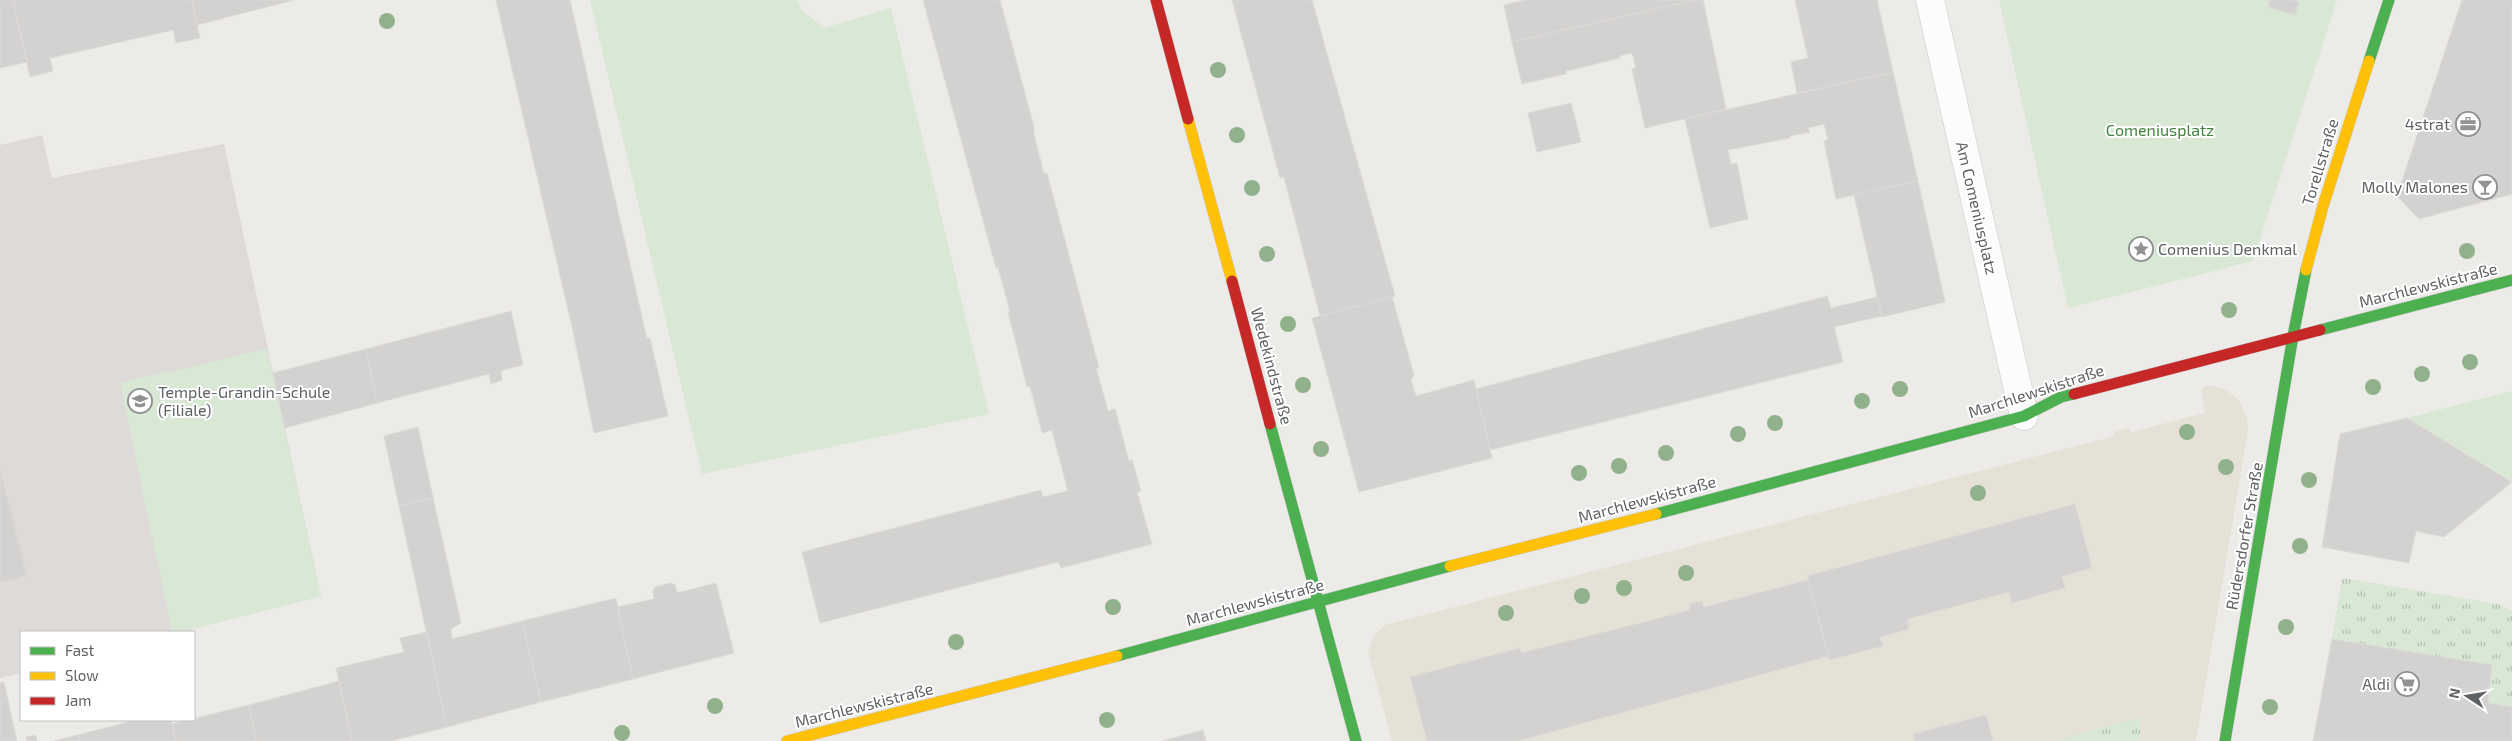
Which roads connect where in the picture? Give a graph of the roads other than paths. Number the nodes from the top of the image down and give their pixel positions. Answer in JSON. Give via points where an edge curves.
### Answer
{"nodes":[{"id":1,"x":1156,"y":0,"type":"edge"},
{"id":2,"x":1930,"y":0,"type":"edge"},
{"id":3,"x":2390,"y":0,"type":"edge"},
{"id":4,"x":2512,"y":280,"type":"edge"},
{"id":5,"x":2293,"y":336,"type":"junction"},
{"id":6,"x":2024,"y":416,"type":"junction"},
{"id":7,"x":1318,"y":602,"type":"junction"},
{"id":8,"x":788,"y":741,"type":"edge"},
{"id":9,"x":1356,"y":741,"type":"edge"},
{"id":10,"x":2225,"y":741,"type":"edge"}],
"edges":[{"from":1,"to":7,"type":"street","name":"Wedekindstraße"},
{"from":2,"to":6,"type":"street","name":"Am Comeniusplatz"},
{"from":3,"to":5,"type":"street","name":"Torellstraße","via":[[2323,206]]},
{"from":4,"to":5,"type":"street","name":"Marchlewskistraße"},
{"from":5,"to":6,"type":"street","name":"Marchlewskistraße","via":[[2061,397]]},
{"from":5,"to":10,"type":"street","name":"Rüdersdorfer Straße"},
{"from":6,"to":7,"type":"street","name":"Marchlewskistraße"},
{"from":7,"to":8,"type":"street","name":"Marchlewskistraße"},
{"from":7,"to":9,"type":"street","name":"Wedekindstraße"}]}
